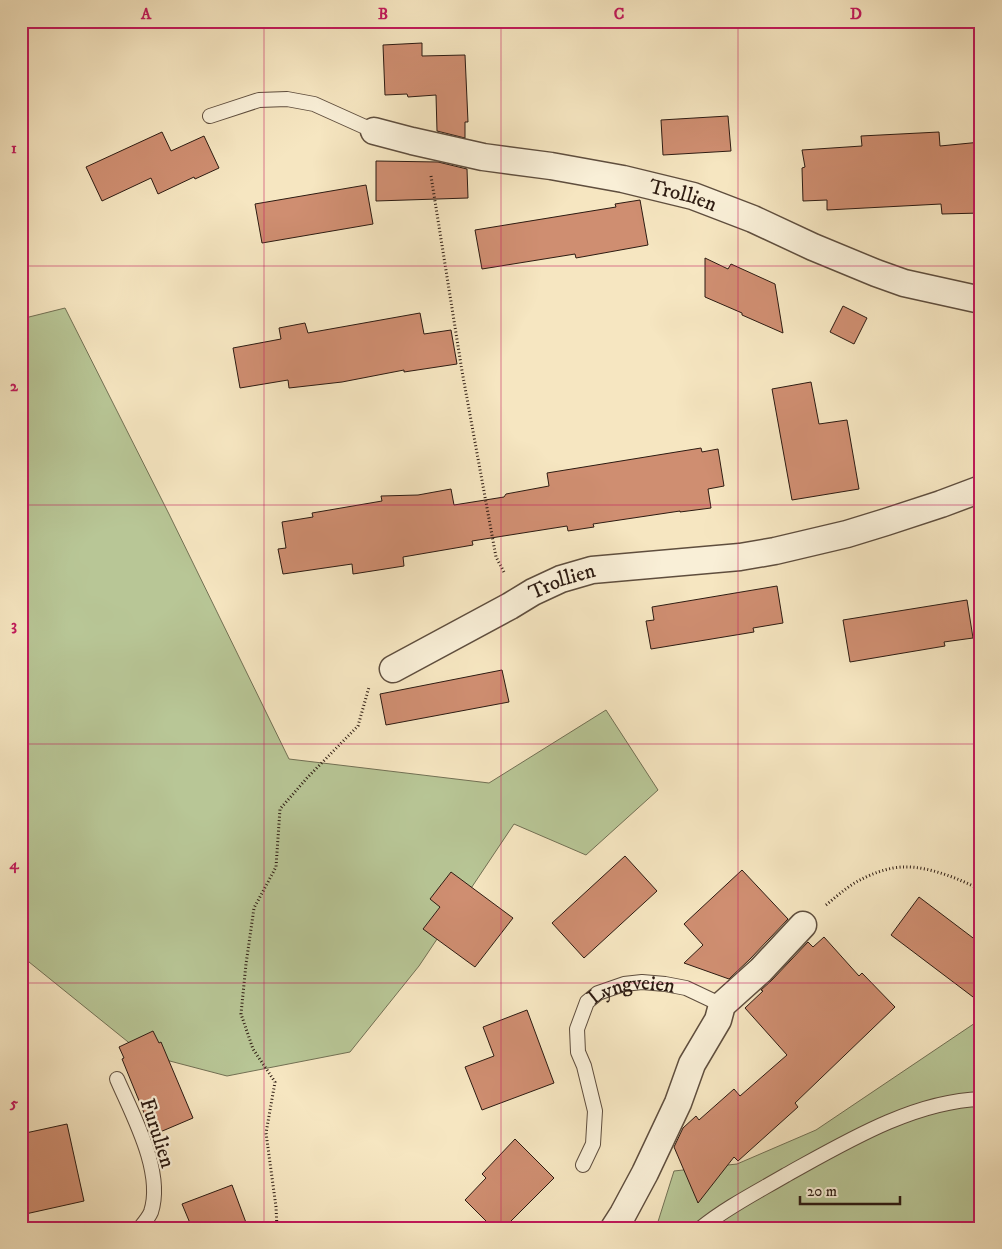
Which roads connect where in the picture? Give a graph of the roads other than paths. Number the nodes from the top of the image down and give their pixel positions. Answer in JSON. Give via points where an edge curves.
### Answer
{"nodes":[{"id":1,"x":210,"y":116,"type":"dead end"},
{"id":2,"x":374,"y":130,"type":"joint"},
{"id":3,"x":981,"y":300,"type":"edge"},
{"id":4,"x":981,"y":489,"type":"edge"},
{"id":5,"x":393,"y":669,"type":"road end"},
{"id":6,"x":803,"y":925,"type":"road end"},
{"id":7,"x":722,"y":1005,"type":"junction"},
{"id":8,"x":117,"y":1079,"type":"dead end"},
{"id":9,"x":981,"y":1099,"type":"edge"},
{"id":10,"x":583,"y":1165,"type":"dead end"},
{"id":11,"x":140,"y":1228,"type":"edge"},
{"id":12,"x":614,"y":1228,"type":"edge"},
{"id":13,"x":701,"y":1228,"type":"edge"}],
"edges":[{"from":1,"to":2,"type":"lane","via":[[258,100],[287,99],[314,104]]},
{"from":2,"to":3,"type":"street","name":"Trollien","via":[[482,157],[623,179],[693,196],[876,273],[904,283]]},
{"from":4,"to":5,"type":"street","name":"Trollien","via":[[847,534],[775,551],[592,570],[561,579]]},
{"from":6,"to":7,"type":"street","via":[[761,970]]},
{"from":7,"to":10,"type":"lane","name":"Lyngveien","via":[[686,988],[642,982],[598,993],[588,1002],[577,1029],[578,1052],[595,1111],[593,1144]]},
{"from":7,"to":12,"type":"street","via":[[718,1020],[692,1064],[678,1103],[645,1173]]},
{"from":8,"to":11,"type":"lane","name":"Furulien","via":[[139,1128],[152,1168],[154,1201]]},
{"from":9,"to":13,"type":"lane","via":[[964,1099],[923,1108],[874,1129],[744,1199]]}]}
